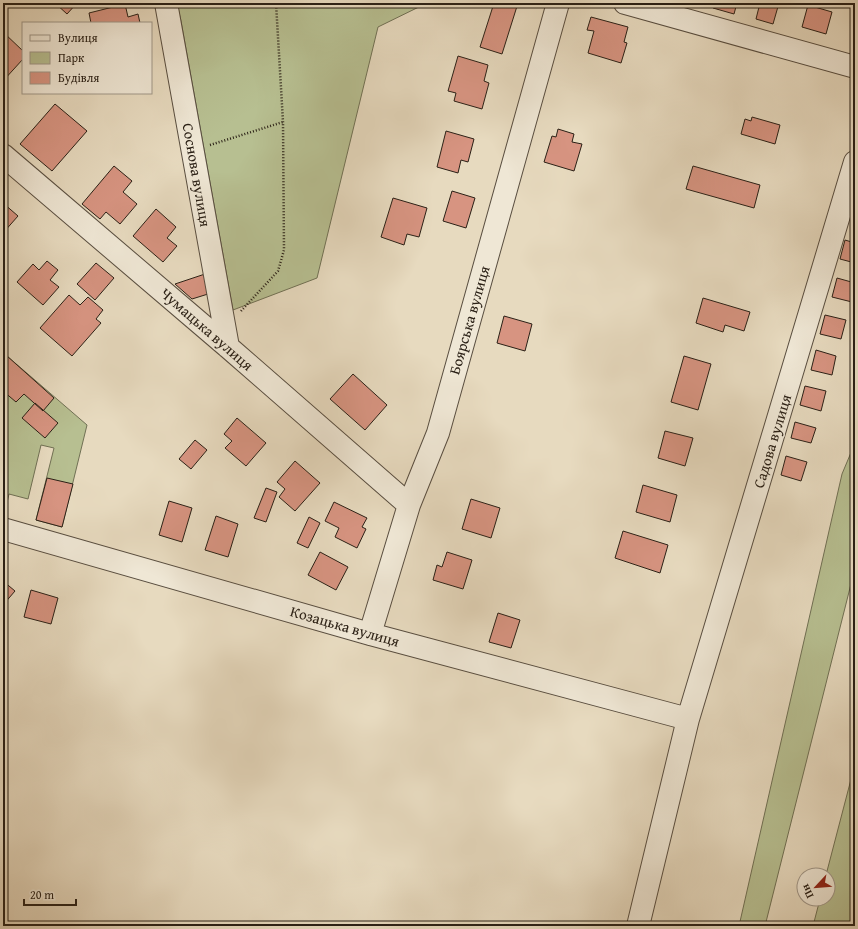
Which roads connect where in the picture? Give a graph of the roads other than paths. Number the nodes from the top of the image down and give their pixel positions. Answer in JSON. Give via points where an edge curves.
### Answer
{"nodes":[{"id":1,"x":166,"y":3,"type":"edge"},
{"id":2,"x":558,"y":3,"type":"edge"},
{"id":3,"x":625,"y":3,"type":"edge"},
{"id":4,"x":855,"y":67,"type":"edge"},
{"id":5,"x":3,"y":155,"type":"edge"},
{"id":6,"x":855,"y":162,"type":"edge"},
{"id":7,"x":226,"y":338,"type":"junction"},
{"id":8,"x":409,"y":505,"type":"junction"},
{"id":9,"x":3,"y":528,"type":"edge"},
{"id":10,"x":370,"y":634,"type":"junction"},
{"id":11,"x":688,"y":719,"type":"junction"},
{"id":12,"x":638,"y":926,"type":"edge"}],
"edges":[{"from":1,"to":7,"type":"street","name":"Соснова вулиця"},
{"from":2,"to":8,"type":"street","name":"Боярська вулиця","via":[[438,433]]},
{"from":3,"to":4,"type":"street"},
{"from":5,"to":7,"type":"street","name":"Чумацька вулиця"},
{"from":6,"to":11,"type":"street","name":"Садова вулиця"},
{"from":7,"to":8,"type":"street","name":"Чумацька вулиця"},
{"from":8,"to":10,"type":"street","name":"Боярська вулиця"},
{"from":9,"to":10,"type":"street","name":"Козацька вулиця"},
{"from":10,"to":11,"type":"street","name":"Козацька вулиця"},
{"from":11,"to":12,"type":"street","name":"Садова вулиця"}]}
